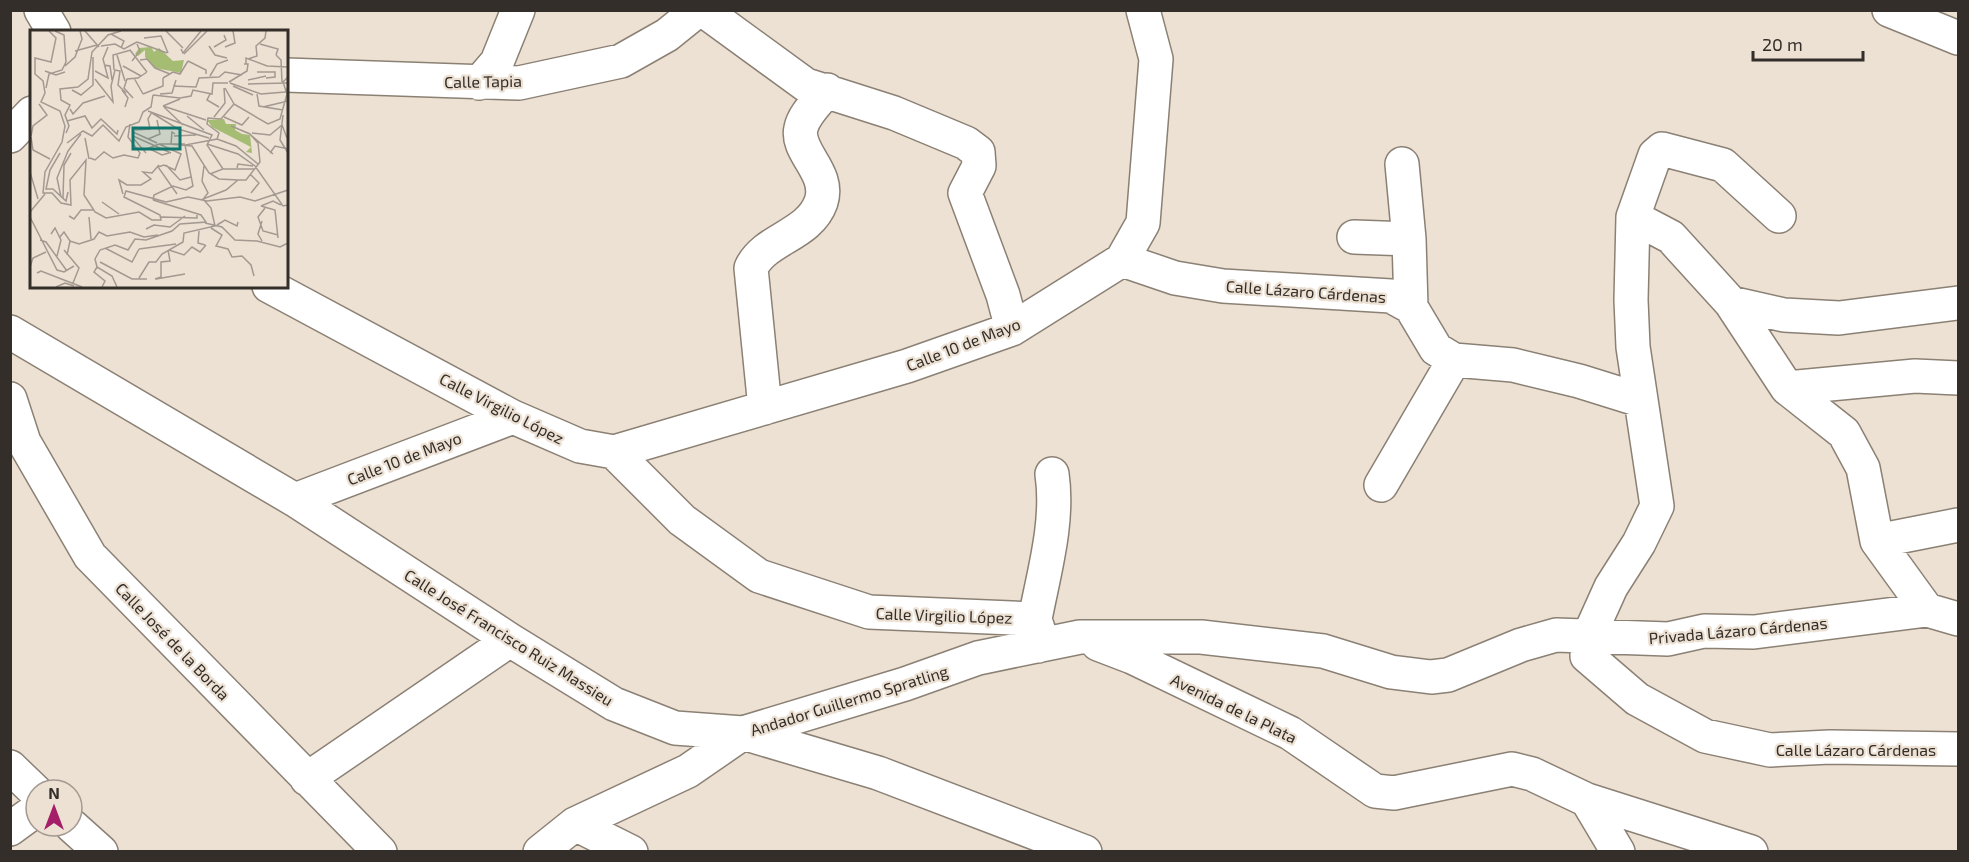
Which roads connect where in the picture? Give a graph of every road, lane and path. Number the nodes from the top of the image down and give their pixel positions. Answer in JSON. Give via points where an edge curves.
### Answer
{"nodes":[{"id":1,"x":41,"y":10,"type":"edge"},
{"id":2,"x":518,"y":10,"type":"edge"},
{"id":3,"x":698,"y":10,"type":"edge"},
{"id":4,"x":704,"y":10,"type":"edge"},
{"id":5,"x":1143,"y":10,"type":"edge"},
{"id":6,"x":1889,"y":10,"type":"edge"},
{"id":7,"x":53,"y":30,"type":"edge"},
{"id":8,"x":1959,"y":38,"type":"edge"},
{"id":9,"x":288,"y":75,"type":"edge"},
{"id":10,"x":479,"y":83,"type":"junction"},
{"id":11,"x":827,"y":90,"type":"junction"},
{"id":12,"x":30,"y":115,"type":"edge"},
{"id":13,"x":10,"y":136,"type":"edge"},
{"id":14,"x":10,"y":144,"type":"edge"},
{"id":15,"x":30,"y":150,"type":"edge"},
{"id":16,"x":1402,"y":164,"type":"dead end"},
{"id":17,"x":1779,"y":216,"type":"dead end"},
{"id":18,"x":1634,"y":218,"type":"junction"},
{"id":19,"x":1354,"y":237,"type":"dead end"},
{"id":20,"x":1409,"y":239,"type":"junction"},
{"id":21,"x":1122,"y":260,"type":"junction"},
{"id":22,"x":273,"y":288,"type":"edge"},
{"id":23,"x":1731,"y":303,"type":"junction"},
{"id":24,"x":1959,"y":303,"type":"edge"},
{"id":25,"x":1410,"y":307,"type":"junction"},
{"id":26,"x":1012,"y":329,"type":"junction"},
{"id":27,"x":10,"y":332,"type":"edge"},
{"id":28,"x":1454,"y":360,"type":"junction"},
{"id":29,"x":1959,"y":378,"type":"edge"},
{"id":30,"x":1787,"y":388,"type":"junction"},
{"id":31,"x":10,"y":399,"type":"edge"},
{"id":32,"x":1640,"y":400,"type":"junction"},
{"id":33,"x":765,"y":408,"type":"junction"},
{"id":34,"x":513,"y":417,"type":"junction"},
{"id":35,"x":614,"y":452,"type":"junction"},
{"id":36,"x":1052,"y":474,"type":"dead end"},
{"id":37,"x":1381,"y":485,"type":"dead end"},
{"id":38,"x":295,"y":500,"type":"junction"},
{"id":39,"x":1959,"y":525,"type":"edge"},
{"id":40,"x":1877,"y":541,"type":"junction"},
{"id":41,"x":1927,"y":610,"type":"junction"},
{"id":42,"x":1959,"y":619,"type":"edge"},
{"id":43,"x":1036,"y":633,"type":"junction"},
{"id":44,"x":1080,"y":637,"type":"junction"},
{"id":45,"x":1588,"y":638,"type":"junction"},
{"id":46,"x":510,"y":640,"type":"junction"},
{"id":47,"x":743,"y":733,"type":"junction"},
{"id":48,"x":1959,"y":749,"type":"edge"},
{"id":49,"x":10,"y":767,"type":"edge"},
{"id":50,"x":307,"y":779,"type":"junction"},
{"id":51,"x":24,"y":780,"type":"edge"},
{"id":52,"x":1587,"y":800,"type":"junction"},
{"id":53,"x":24,"y":819,"type":"edge"},
{"id":54,"x":575,"y":825,"type":"junction"},
{"id":55,"x":10,"y":829,"type":"edge"},
{"id":56,"x":84,"y":837,"type":"edge"},
{"id":57,"x":101,"y":852,"type":"edge"},
{"id":58,"x":380,"y":852,"type":"edge"},
{"id":59,"x":540,"y":852,"type":"edge"},
{"id":60,"x":631,"y":852,"type":"edge"},
{"id":61,"x":1085,"y":852,"type":"edge"},
{"id":62,"x":1618,"y":852,"type":"edge"},
{"id":63,"x":1751,"y":852,"type":"edge"}],
"edges":[{"from":1,"to":7,"type":"street"},
{"from":2,"to":10,"type":"street","via":[[497,62]]},
{"from":3,"to":10,"type":"street","name":"Calle Tapia","via":[[667,35],[621,61],[519,83]]},
{"from":4,"to":11,"type":"street","via":[[806,85]]},
{"from":5,"to":21,"type":"street","name":"Calle 10 de Mayo","via":[[1156,59],[1143,223]]},
{"from":6,"to":8,"type":"street"},
{"from":9,"to":10,"type":"street","name":"Calle Tapia"},
{"from":11,"to":26,"type":"street","via":[[936,130],[978,152],[979,166],[965,193]]},
{"from":11,"to":33,"type":"street","via":[[805,117],[800,130],[800,140],[821,175],[822,199],[815,215],[757,257],[752,268]]},
{"from":12,"to":13,"type":"street"},
{"from":14,"to":15,"type":"street"},
{"from":16,"to":20,"type":"street"},
{"from":17,"to":18,"type":"street","via":[[1723,165],[1662,149],[1655,155]]},
{"from":18,"to":23,"type":"street","via":[[1671,237]]},
{"from":18,"to":32,"type":"street","via":[[1630,300]]},
{"from":19,"to":20,"type":"street"},
{"from":20,"to":25,"type":"street"},
{"from":21,"to":25,"type":"street","name":"Calle Lázaro Cárdenas","via":[[1175,279],[1223,286],[1391,296]]},
{"from":21,"to":26,"type":"street","name":"Calle 10 de Mayo"},
{"from":22,"to":34,"type":"street","name":"Calle Virgilio López"},
{"from":23,"to":24,"type":"street","via":[[1784,315],[1839,318]]},
{"from":23,"to":30,"type":"street"},
{"from":25,"to":28,"type":"street","via":[[1436,349]]},
{"from":26,"to":33,"type":"street","name":"Calle 10 de Mayo","via":[[907,366]]},
{"from":27,"to":38,"type":"street","name":"Calle José Francisco Ruiz Massieu"},
{"from":28,"to":32,"type":"street","via":[[1513,365]]},
{"from":28,"to":37,"type":"street"},
{"from":29,"to":30,"type":"street","via":[[1915,376]]},
{"from":30,"to":40,"type":"street","via":[[1844,432],[1863,468]]},
{"from":31,"to":50,"type":"street","name":"Calle José de la Borda","via":[[24,442],[90,556]]},
{"from":32,"to":45,"type":"street","via":[[1657,506],[1611,587]]},
{"from":33,"to":35,"type":"street","name":"Calle 10 de Mayo"},
{"from":34,"to":35,"type":"street","name":"Calle Virgilio López","via":[[580,446]]},
{"from":34,"to":38,"type":"street","name":"Calle 10 de Mayo"},
{"from":35,"to":43,"type":"street","name":"Calle Virgilio López","via":[[682,520],[759,576],[869,612]]},
{"from":36,"to":43,"type":"street","via":[[1052,520]]},
{"from":38,"to":46,"type":"street","name":"Calle José Francisco Ruiz Massieu"},
{"from":39,"to":40,"type":"street"},
{"from":40,"to":41,"type":"street"},
{"from":41,"to":42,"type":"street","name":"Privada Lázaro Cárdenas"},
{"from":41,"to":45,"type":"street","name":"Privada Lázaro Cárdenas","via":[[1754,632],[1704,631],[1668,639]]},
{"from":43,"to":44,"type":"street","name":"Andador Guillermo Spratling"},
{"from":43,"to":47,"type":"street","name":"Andador Guillermo Spratling","via":[[905,684]]},
{"from":44,"to":45,"type":"street","via":[[1201,637],[1323,651],[1392,672],[1431,677],[1448,675],[1556,635]]},
{"from":44,"to":52,"type":"street","name":"Avenida de la Plata","via":[[1132,657],[1290,733],[1375,791],[1394,793],[1512,769],[1532,774]]},
{"from":45,"to":48,"type":"street","name":"Calle Lázaro Cárdenas","via":[[1587,656],[1637,699],[1706,736],[1770,750]]},
{"from":46,"to":47,"type":"street","name":"Calle José Francisco Ruiz Massieu","via":[[614,704],[675,728]]},
{"from":46,"to":50,"type":"street"},
{"from":47,"to":54,"type":"street","name":"Andador Guillermo Spratling","via":[[688,771]]},
{"from":47,"to":61,"type":"street","name":"Calle José Francisco Ruiz Massieu","via":[[878,772]]},
{"from":49,"to":51,"type":"street"},
{"from":50,"to":58,"type":"street","name":"Calle José de la Borda"},
{"from":52,"to":62,"type":"street"},
{"from":52,"to":63,"type":"street","name":"Avenida de la Plata"},
{"from":53,"to":55,"type":"street"},
{"from":54,"to":59,"type":"street","name":"Andador Guillermo Spratling"},
{"from":54,"to":60,"type":"street"},
{"from":56,"to":57,"type":"street"}]}
